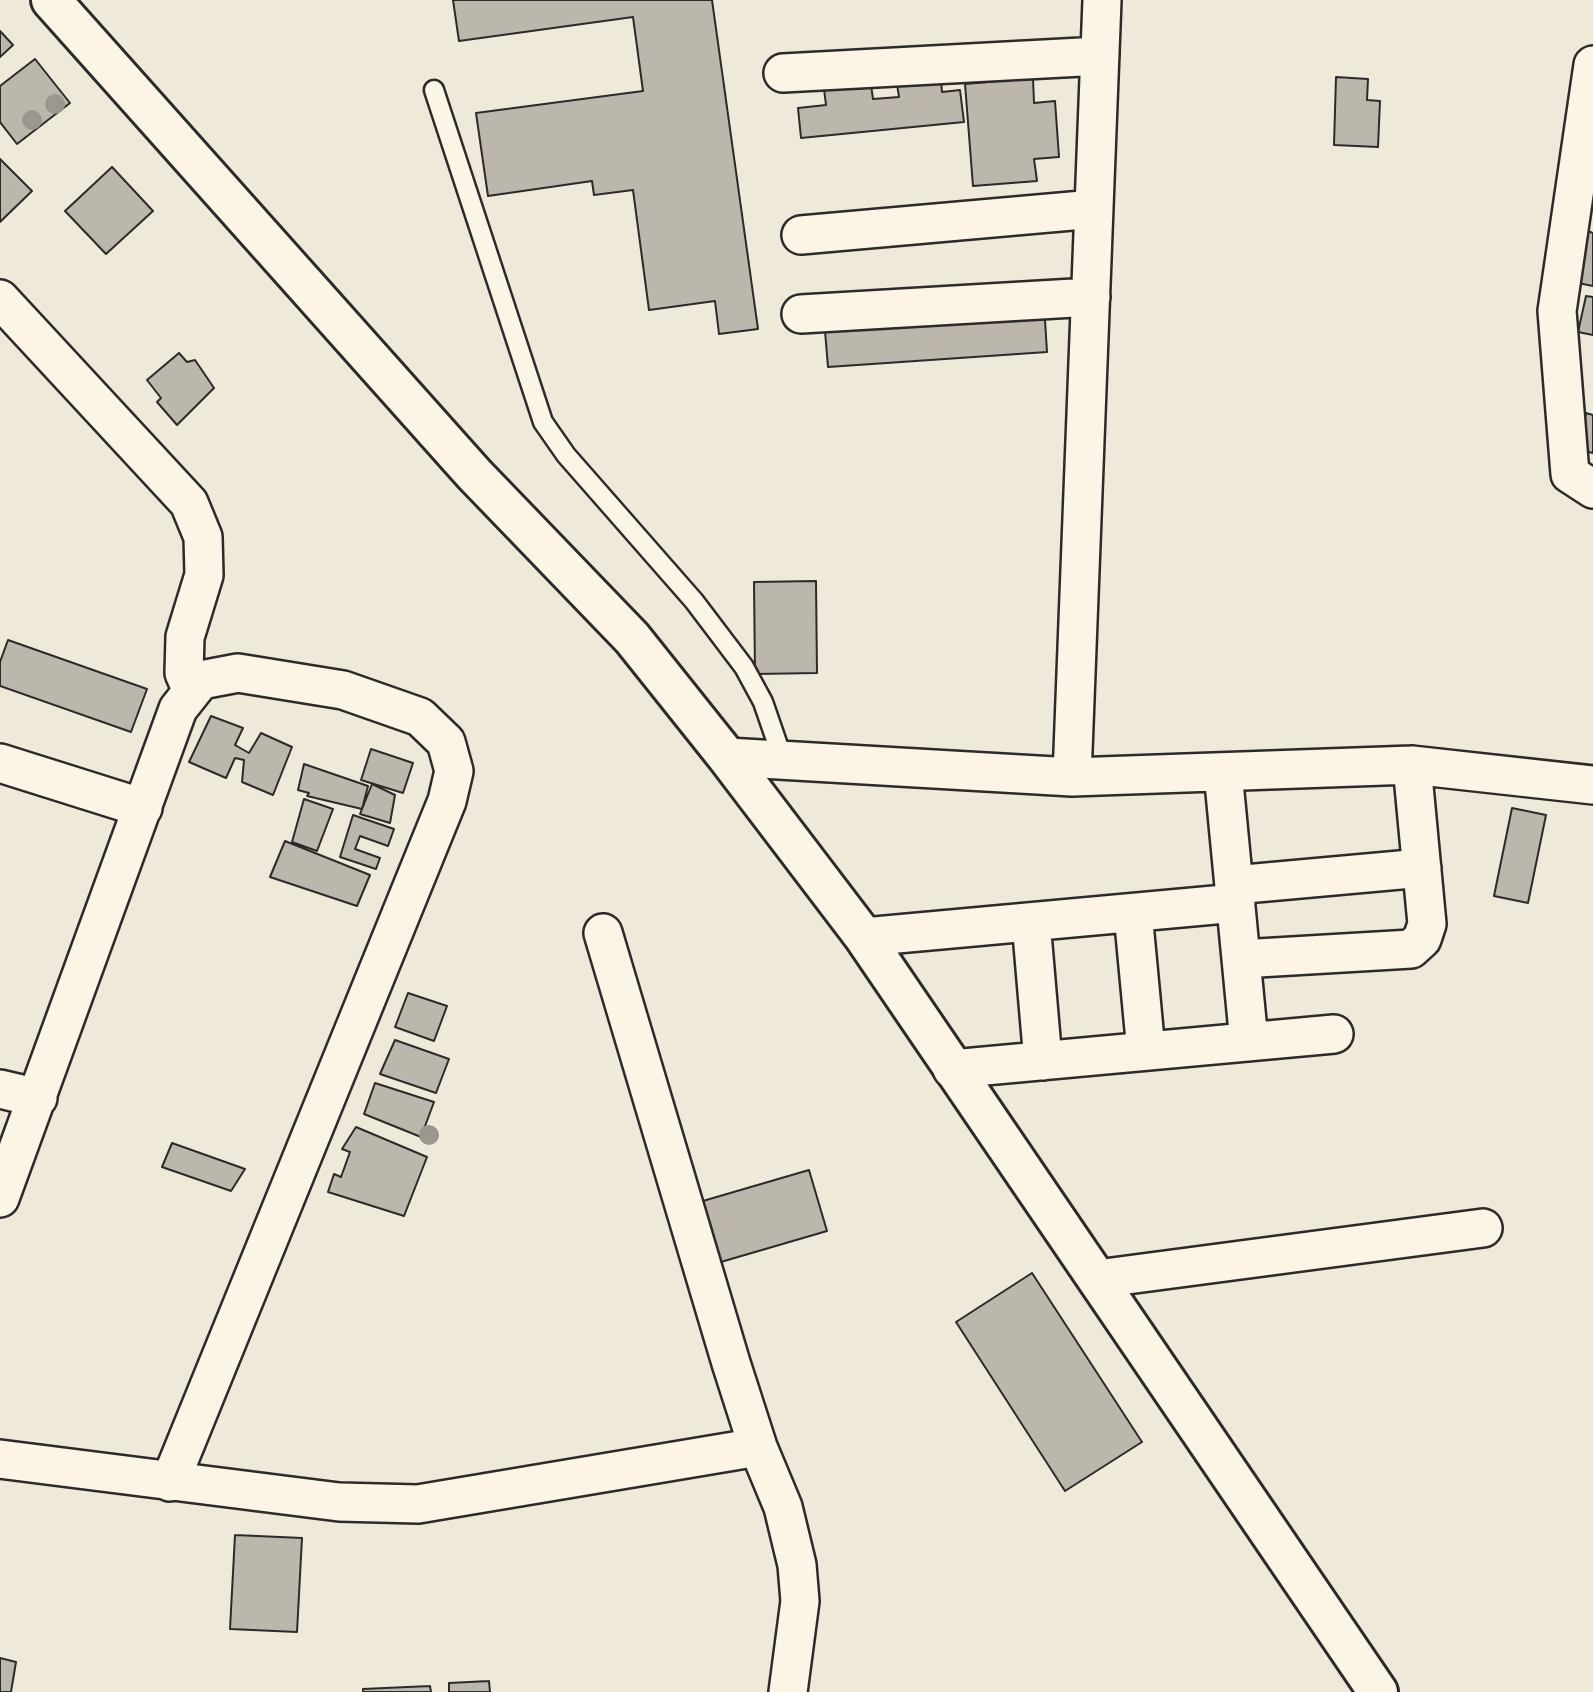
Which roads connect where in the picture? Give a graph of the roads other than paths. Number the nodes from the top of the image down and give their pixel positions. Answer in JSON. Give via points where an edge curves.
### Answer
{"nodes":[{"id":1,"x":51,"y":0,"type":"edge"},
{"id":2,"x":1102,"y":0,"type":"edge"},
{"id":3,"x":1100,"y":56,"type":"junction"},
{"id":4,"x":1593,"y":65,"type":"edge"},
{"id":5,"x":783,"y":73,"type":"dead end"},
{"id":6,"x":434,"y":90,"type":"dead end"},
{"id":7,"x":1094,"y":209,"type":"junction"},
{"id":8,"x":801,"y":235,"type":"dead end"},
{"id":9,"x":1091,"y":297,"type":"junction"},
{"id":10,"x":0,"y":299,"type":"edge"},
{"id":11,"x":802,"y":314,"type":"dead end"},
{"id":12,"x":1593,"y":489,"type":"edge"},
{"id":13,"x":192,"y":691,"type":"junction"},
{"id":14,"x":727,"y":757,"type":"junction"},
{"id":15,"x":783,"y":761,"type":"junction"},
{"id":16,"x":0,"y":764,"type":"edge"},
{"id":17,"x":1412,"y":765,"type":"junction"},
{"id":18,"x":1223,"y":772,"type":"junction"},
{"id":19,"x":1072,"y":777,"type":"junction"},
{"id":20,"x":1593,"y":785,"type":"edge"},
{"id":21,"x":143,"y":807,"type":"junction"},
{"id":22,"x":1422,"y":868,"type":"junction"},
{"id":23,"x":1235,"y":894,"type":"junction"},
{"id":24,"x":1133,"y":913,"type":"junction"},
{"id":25,"x":1031,"y":922,"type":"junction"},
{"id":26,"x":603,"y":933,"type":"dead end"},
{"id":27,"x":864,"y":937,"type":"junction"},
{"id":28,"x":1241,"y":959,"type":"junction"},
{"id":29,"x":1334,"y":1034,"type":"dead end"},
{"id":30,"x":1248,"y":1042,"type":"junction"},
{"id":31,"x":1146,"y":1051,"type":"junction"},
{"id":32,"x":1043,"y":1061,"type":"junction"},
{"id":33,"x":952,"y":1069,"type":"junction"},
{"id":34,"x":0,"y":1088,"type":"edge"},
{"id":35,"x":38,"y":1098,"type":"junction"},
{"id":36,"x":0,"y":1198,"type":"edge"},
{"id":37,"x":1483,"y":1228,"type":"dead end"},
{"id":38,"x":1097,"y":1279,"type":"junction"},
{"id":39,"x":758,"y":1447,"type":"junction"},
{"id":40,"x":0,"y":1459,"type":"edge"},
{"id":41,"x":170,"y":1482,"type":"junction"},
{"id":42,"x":788,"y":1692,"type":"edge"},
{"id":43,"x":1378,"y":1692,"type":"edge"}],
"edges":[{"from":1,"to":14,"type":"street","via":[[474,474],[632,638]]},
{"from":2,"to":3,"type":"street"},
{"from":3,"to":5,"type":"street"},
{"from":3,"to":7,"type":"street"},
{"from":4,"to":12,"type":"street","via":[[1557,311],[1570,474]]},
{"from":6,"to":15,"type":"lane","via":[[543,422],[744,667],[763,702]]},
{"from":7,"to":8,"type":"street"},
{"from":7,"to":9,"type":"street"},
{"from":9,"to":11,"type":"street"},
{"from":9,"to":19,"type":"street"},
{"from":10,"to":13,"type":"street","via":[[190,503],[203,537],[204,575],[185,638],[184,673]]},
{"from":13,"to":21,"type":"street","via":[[178,709]]},
{"from":13,"to":41,"type":"street","via":[[201,680],[238,673],[343,690],[420,718],[446,742],[454,771],[447,801]]},
{"from":14,"to":15,"type":"street"},
{"from":14,"to":27,"type":"street"},
{"from":15,"to":19,"type":"street"},
{"from":16,"to":21,"type":"street"},
{"from":17,"to":18,"type":"street"},
{"from":17,"to":20,"type":"street"},
{"from":17,"to":22,"type":"street"},
{"from":18,"to":19,"type":"street"},
{"from":18,"to":23,"type":"street"},
{"from":21,"to":35,"type":"street"},
{"from":22,"to":23,"type":"street"},
{"from":22,"to":28,"type":"street","via":[[1427,924],[1422,939],[1411,949]]},
{"from":23,"to":24,"type":"street"},
{"from":23,"to":28,"type":"street"},
{"from":24,"to":25,"type":"street"},
{"from":24,"to":31,"type":"street"},
{"from":25,"to":27,"type":"street"},
{"from":25,"to":32,"type":"street"},
{"from":26,"to":39,"type":"street"},
{"from":27,"to":33,"type":"street"},
{"from":28,"to":30,"type":"street"},
{"from":29,"to":30,"type":"street"},
{"from":30,"to":31,"type":"street"},
{"from":31,"to":32,"type":"street"},
{"from":32,"to":33,"type":"street"},
{"from":33,"to":38,"type":"street"},
{"from":34,"to":35,"type":"street"},
{"from":35,"to":36,"type":"street"},
{"from":37,"to":38,"type":"street"},
{"from":38,"to":43,"type":"street"},
{"from":39,"to":41,"type":"street","via":[[418,1504],[339,1502]]},
{"from":39,"to":42,"type":"street","via":[[783,1507],[797,1565],[800,1601]]},
{"from":40,"to":41,"type":"street"}]}
